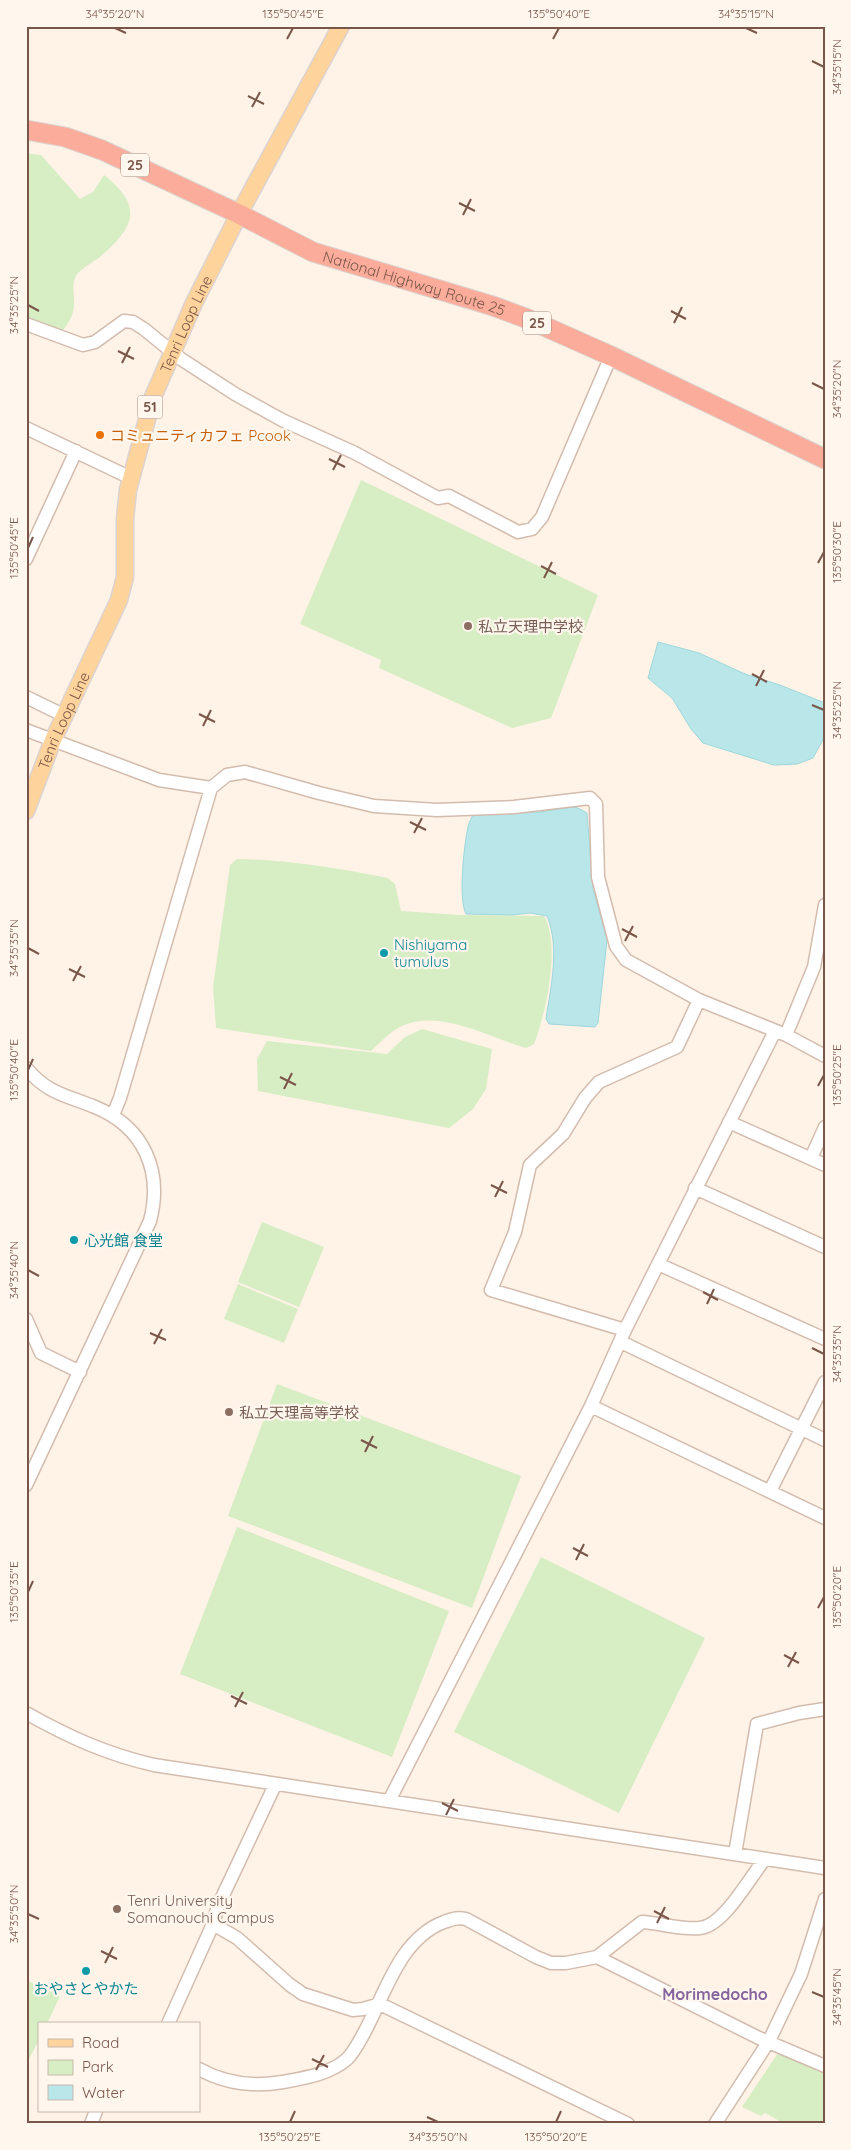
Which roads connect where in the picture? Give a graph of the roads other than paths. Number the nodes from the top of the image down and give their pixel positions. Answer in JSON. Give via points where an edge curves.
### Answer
{"nodes":[{"id":1,"x":341,"y":26,"type":"edge"},
{"id":2,"x":26,"y":130,"type":"edge"},
{"id":3,"x":239,"y":214,"type":"junction"},
{"id":4,"x":26,"y":324,"type":"edge"},
{"id":5,"x":173,"y":352,"type":"junction"},
{"id":6,"x":611,"y":356,"type":"junction"},
{"id":7,"x":26,"y":428,"type":"edge"},
{"id":8,"x":76,"y":451,"type":"junction"},
{"id":9,"x":825,"y":459,"type":"edge"},
{"id":10,"x":131,"y":478,"type":"junction"},
{"id":11,"x":26,"y":559,"type":"edge"},
{"id":12,"x":26,"y":697,"type":"edge"},
{"id":13,"x":63,"y":715,"type":"junction"},
{"id":14,"x":26,"y":730,"type":"edge"},
{"id":15,"x":53,"y":740,"type":"junction"},
{"id":16,"x":211,"y":788,"type":"junction"},
{"id":17,"x":26,"y":811,"type":"edge"},
{"id":18,"x":825,"y":905,"type":"edge"},
{"id":19,"x":699,"y":1000,"type":"junction"},
{"id":20,"x":780,"y":1033,"type":"junction"},
{"id":21,"x":825,"y":1056,"type":"edge"},
{"id":22,"x":26,"y":1068,"type":"edge"},
{"id":23,"x":113,"y":1115,"type":"junction"},
{"id":24,"x":729,"y":1122,"type":"junction"},
{"id":25,"x":825,"y":1127,"type":"edge"},
{"id":26,"x":811,"y":1158,"type":"junction"},
{"id":27,"x":825,"y":1165,"type":"edge"},
{"id":28,"x":695,"y":1188,"type":"junction"},
{"id":29,"x":825,"y":1247,"type":"edge"},
{"id":30,"x":658,"y":1264,"type":"junction"},
{"id":31,"x":26,"y":1318,"type":"edge"},
{"id":32,"x":623,"y":1336,"type":"junction"},
{"id":33,"x":825,"y":1339,"type":"edge"},
{"id":34,"x":80,"y":1372,"type":"junction"},
{"id":35,"x":825,"y":1382,"type":"edge"},
{"id":36,"x":591,"y":1406,"type":"junction"},
{"id":37,"x":802,"y":1429,"type":"junction"},
{"id":38,"x":825,"y":1440,"type":"edge"},
{"id":39,"x":26,"y":1485,"type":"edge"},
{"id":40,"x":770,"y":1491,"type":"junction"},
{"id":41,"x":825,"y":1518,"type":"edge"},
{"id":42,"x":825,"y":1709,"type":"edge"},
{"id":43,"x":26,"y":1713,"type":"edge"},
{"id":44,"x":275,"y":1785,"type":"junction"},
{"id":45,"x":389,"y":1801,"type":"junction"},
{"id":46,"x":735,"y":1854,"type":"junction"},
{"id":47,"x":766,"y":1859,"type":"junction"},
{"id":48,"x":825,"y":1868,"type":"edge"},
{"id":49,"x":825,"y":1899,"type":"edge"},
{"id":50,"x":213,"y":1924,"type":"junction"},
{"id":51,"x":597,"y":1957,"type":"junction"},
{"id":52,"x":380,"y":2004,"type":"junction"},
{"id":53,"x":169,"y":2022,"type":"edge"},
{"id":54,"x":769,"y":2041,"type":"junction"},
{"id":55,"x":825,"y":2066,"type":"edge"},
{"id":56,"x":200,"y":2069,"type":"edge"},
{"id":57,"x":96,"y":2112,"type":"edge"},
{"id":58,"x":90,"y":2124,"type":"edge"},
{"id":59,"x":628,"y":2124,"type":"edge"},
{"id":60,"x":715,"y":2124,"type":"edge"}],
"edges":[{"from":1,"to":3,"type":"main road","name":"Tenri Loop Line","number":"51"},
{"from":2,"to":3,"type":"highway","name":"National Highway Route 25","number":"25","via":[[65,137],[102,150]]},
{"from":3,"to":5,"type":"main road","name":"Tenri Loop Line","number":"51"},
{"from":3,"to":6,"type":"highway","name":"National Highway Route 25","number":"25","via":[[313,252],[494,306]]},
{"from":4,"to":5,"type":"street","via":[[83,345],[95,342],[124,321],[133,322]]},
{"from":5,"to":6,"type":"street","via":[[235,394],[282,420],[355,453],[438,498],[449,496],[518,532],[532,529],[542,517]]},
{"from":5,"to":10,"type":"main road","name":"Tenri Loop Line","number":"51","via":[[148,414]]},
{"from":6,"to":9,"type":"highway","name":"National Highway Route 25","number":"25"},
{"from":7,"to":8,"type":"street"},
{"from":8,"to":10,"type":"street"},
{"from":8,"to":11,"type":"street"},
{"from":10,"to":13,"type":"main road","name":"Tenri Loop Line","number":"51","via":[[125,519],[125,577],[119,600]]},
{"from":12,"to":13,"type":"street"},
{"from":13,"to":15,"type":"main road","name":"Tenri Loop Line","number":"51"},
{"from":14,"to":15,"type":"street"},
{"from":15,"to":16,"type":"street","via":[[159,780]]},
{"from":15,"to":17,"type":"main road","name":"Tenri Loop Line","number":"51"},
{"from":16,"to":19,"type":"street","via":[[227,775],[245,772],[374,806],[437,810],[590,798],[596,804],[598,878],[616,946],[626,960]]},
{"from":16,"to":23,"type":"street"},
{"from":18,"to":20,"type":"street","via":[[814,967]]},
{"from":19,"to":20,"type":"street"},
{"from":19,"to":32,"type":"street","via":[[677,1047],[599,1082],[563,1134],[530,1165],[515,1232],[491,1290]]},
{"from":20,"to":21,"type":"street"},
{"from":20,"to":24,"type":"street"},
{"from":22,"to":23,"type":"street","via":[[52,1091]]},
{"from":23,"to":34,"type":"street","via":[[136,1137],[148,1155],[155,1179],[155,1202],[150,1221]]},
{"from":24,"to":26,"type":"street"},
{"from":24,"to":28,"type":"street"},
{"from":25,"to":26,"type":"street"},
{"from":26,"to":27,"type":"street"},
{"from":28,"to":29,"type":"street"},
{"from":28,"to":30,"type":"street"},
{"from":30,"to":32,"type":"street"},
{"from":30,"to":33,"type":"street"},
{"from":31,"to":34,"type":"street","via":[[41,1352]]},
{"from":32,"to":36,"type":"street"},
{"from":32,"to":37,"type":"street"},
{"from":34,"to":39,"type":"street"},
{"from":35,"to":37,"type":"street"},
{"from":36,"to":40,"type":"street"},
{"from":36,"to":45,"type":"street"},
{"from":37,"to":38,"type":"street"},
{"from":37,"to":40,"type":"street"},
{"from":40,"to":41,"type":"street"},
{"from":42,"to":46,"type":"street","via":[[757,1724]]},
{"from":43,"to":44,"type":"street","via":[[73,1739],[123,1758]]},
{"from":44,"to":45,"type":"street"},
{"from":44,"to":50,"type":"street","via":[[218,1906]]},
{"from":45,"to":46,"type":"street"},
{"from":46,"to":47,"type":"street"},
{"from":47,"to":48,"type":"street"},
{"from":47,"to":51,"type":"street","via":[[729,1909],[712,1925],[686,1928],[642,1922]]},
{"from":49,"to":54,"type":"street","via":[[801,1974]]},
{"from":50,"to":52,"type":"street","via":[[237,1938],[304,1994],[353,2010]]},
{"from":50,"to":53,"type":"street"},
{"from":51,"to":52,"type":"street","via":[[551,1963],[458,1917],[435,1925],[412,1944],[399,1963]]},
{"from":51,"to":54,"type":"street"},
{"from":52,"to":56,"type":"street","via":[[358,2045],[347,2058],[313,2076],[268,2085],[249,2085]]},
{"from":52,"to":59,"type":"street"},
{"from":54,"to":55,"type":"street"},
{"from":54,"to":60,"type":"street"},
{"from":57,"to":58,"type":"street"}]}
